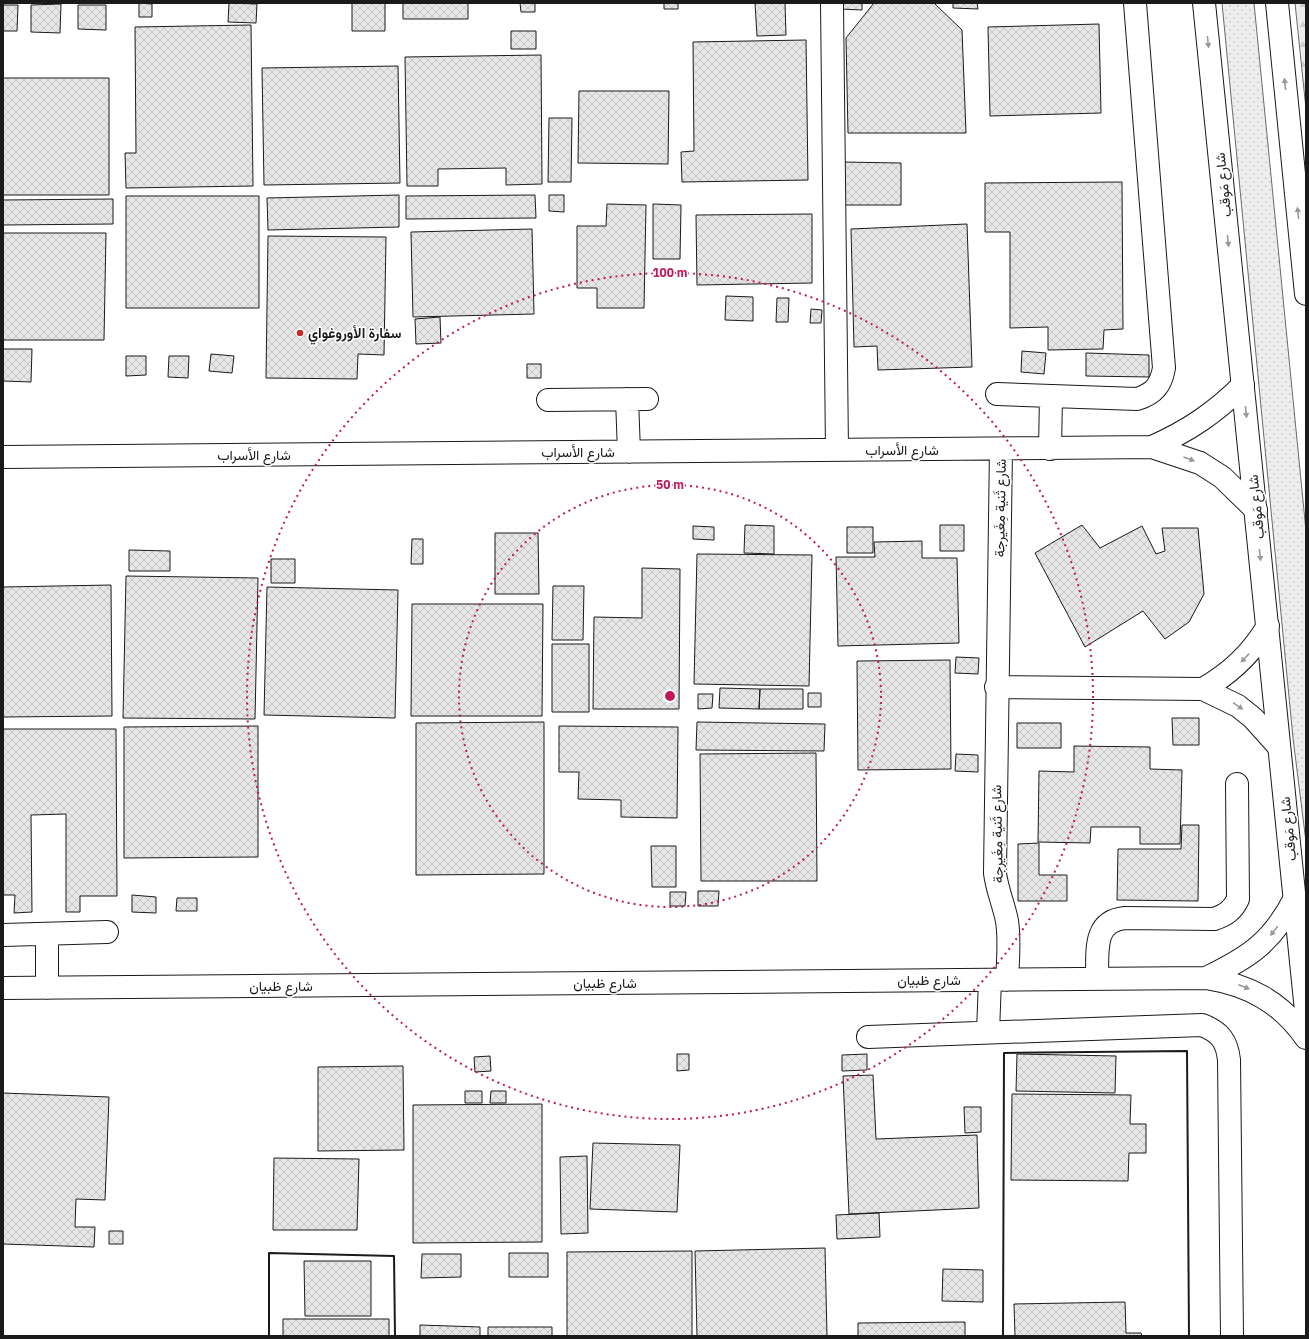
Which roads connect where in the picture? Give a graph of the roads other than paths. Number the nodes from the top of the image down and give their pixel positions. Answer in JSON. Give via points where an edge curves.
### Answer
{"nodes":[{"id":1,"x":832,"y":3,"type":"edge"},
{"id":2,"x":1135,"y":3,"type":"edge"},
{"id":3,"x":1204,"y":3,"type":"edge"},
{"id":4,"x":1277,"y":3,"type":"edge"},
{"id":5,"x":1306,"y":294,"type":"edge"},
{"id":6,"x":1243,"y":385,"type":"junction"},
{"id":7,"x":997,"y":394,"type":"dead end"},
{"id":8,"x":1051,"y":396,"type":"junction"},
{"id":9,"x":548,"y":400,"type":"dead end"},
{"id":10,"x":1152,"y":448,"type":"junction"},
{"id":11,"x":1001,"y":449,"type":"junction"},
{"id":12,"x":1050,"y":449,"type":"junction"},
{"id":13,"x":837,"y":450,"type":"junction"},
{"id":14,"x":629,"y":452,"type":"junction"},
{"id":15,"x":3,"y":457,"type":"edge"},
{"id":16,"x":1256,"y":510,"type":"junction"},
{"id":17,"x":1268,"y":626,"type":"junction"},
{"id":18,"x":996,"y":687,"type":"junction"},
{"id":19,"x":1203,"y":689,"type":"junction"},
{"id":20,"x":1279,"y":747,"type":"junction"},
{"id":21,"x":1237,"y":784,"type":"dead end"},
{"id":22,"x":1295,"y":898,"type":"junction"},
{"id":23,"x":107,"y":932,"type":"dead end"},
{"id":24,"x":3,"y":934,"type":"edge"},
{"id":25,"x":47,"y":934,"type":"junction"},
{"id":26,"x":1206,"y":978,"type":"junction"},
{"id":27,"x":1097,"y":979,"type":"junction"},
{"id":28,"x":998,"y":980,"type":"junction"},
{"id":29,"x":3,"y":988,"type":"edge"},
{"id":30,"x":47,"y":988,"type":"junction"},
{"id":31,"x":1306,"y":1011,"type":"edge"},
{"id":32,"x":988,"y":1032,"type":"junction"},
{"id":33,"x":868,"y":1037,"type":"dead end"},
{"id":34,"x":1306,"y":1038,"type":"edge"},
{"id":35,"x":1232,"y":1336,"type":"edge"}],
"edges":[{"from":1,"to":13,"type":"street"},
{"from":2,"to":8,"type":"street","via":[[1164,368],[1162,378],[1158,387],[1137,399]]},
{"from":3,"to":6,"type":"street","name":"شارع مَوقب","one_way":true},
{"from":5,"to":4,"type":"street","one_way":true},
{"from":6,"to":10,"type":"street","name":"شارع الأسراب","via":[[1201,422]]},
{"from":6,"to":16,"type":"street","name":"شارع مَوقب","one_way":true},
{"from":7,"to":8,"type":"street"},
{"from":8,"to":12,"type":"street"},
{"from":9,"to":14,"type":"street","via":[[637,399]]},
{"from":10,"to":12,"type":"street","name":"شارع الأسراب"},
{"from":10,"to":16,"type":"street","name":"شارع الأسراب","one_way":true,"via":[[1200,463],[1222,477]]},
{"from":11,"to":12,"type":"street","name":"شارع الأسراب"},
{"from":11,"to":13,"type":"street","name":"شارع الأسراب"},
{"from":11,"to":18,"type":"street","name":"شارع ثَنية مِغَيرجة"},
{"from":13,"to":14,"type":"street","name":"شارع الأسراب"},
{"from":14,"to":15,"type":"street","name":"شارع الأسراب"},
{"from":16,"to":17,"type":"street","name":"شارع مَوقب","one_way":true},
{"from":17,"to":19,"type":"street","one_way":true,"via":[[1251,651],[1234,669]]},
{"from":17,"to":20,"type":"street","name":"شارع مَوقب"},
{"from":18,"to":19,"type":"street"},
{"from":18,"to":28,"type":"street","name":"شارع ثَنية مِغَيرجة","via":[[995,873],[1008,930]]},
{"from":19,"to":20,"type":"street","one_way":true,"via":[[1238,706],[1253,718]]},
{"from":20,"to":22,"type":"street","name":"شارع مَوقب"},
{"from":21,"to":27,"type":"street","via":[[1238,899],[1235,906],[1223,916],[1214,919],[1125,918],[1107,923],[1099,936]]},
{"from":22,"to":26,"type":"street","name":"شارع ظبيان","one_way":true,"via":[[1278,927],[1260,947]]},
{"from":22,"to":31,"type":"street","name":"شارع مَوقب"},
{"from":23,"to":25,"type":"street"},
{"from":24,"to":25,"type":"street"},
{"from":25,"to":30,"type":"street"},
{"from":26,"to":27,"type":"street","name":"شارع ظبيان"},
{"from":26,"to":34,"type":"street","name":"شارع ظبيان","one_way":true,"via":[[1227,981],[1265,997],[1282,1010]]},
{"from":27,"to":28,"type":"street","name":"شارع ظبيان"},
{"from":28,"to":30,"type":"street","name":"شارع ظبيان"},
{"from":28,"to":32,"type":"street","name":"شارع ثَنية مِغَيرجة"},
{"from":29,"to":30,"type":"street","name":"شارع ظبيان"},
{"from":32,"to":33,"type":"street"},
{"from":32,"to":35,"type":"street","via":[[1202,1025],[1222,1037],[1228,1048],[1229,1060]]}]}
